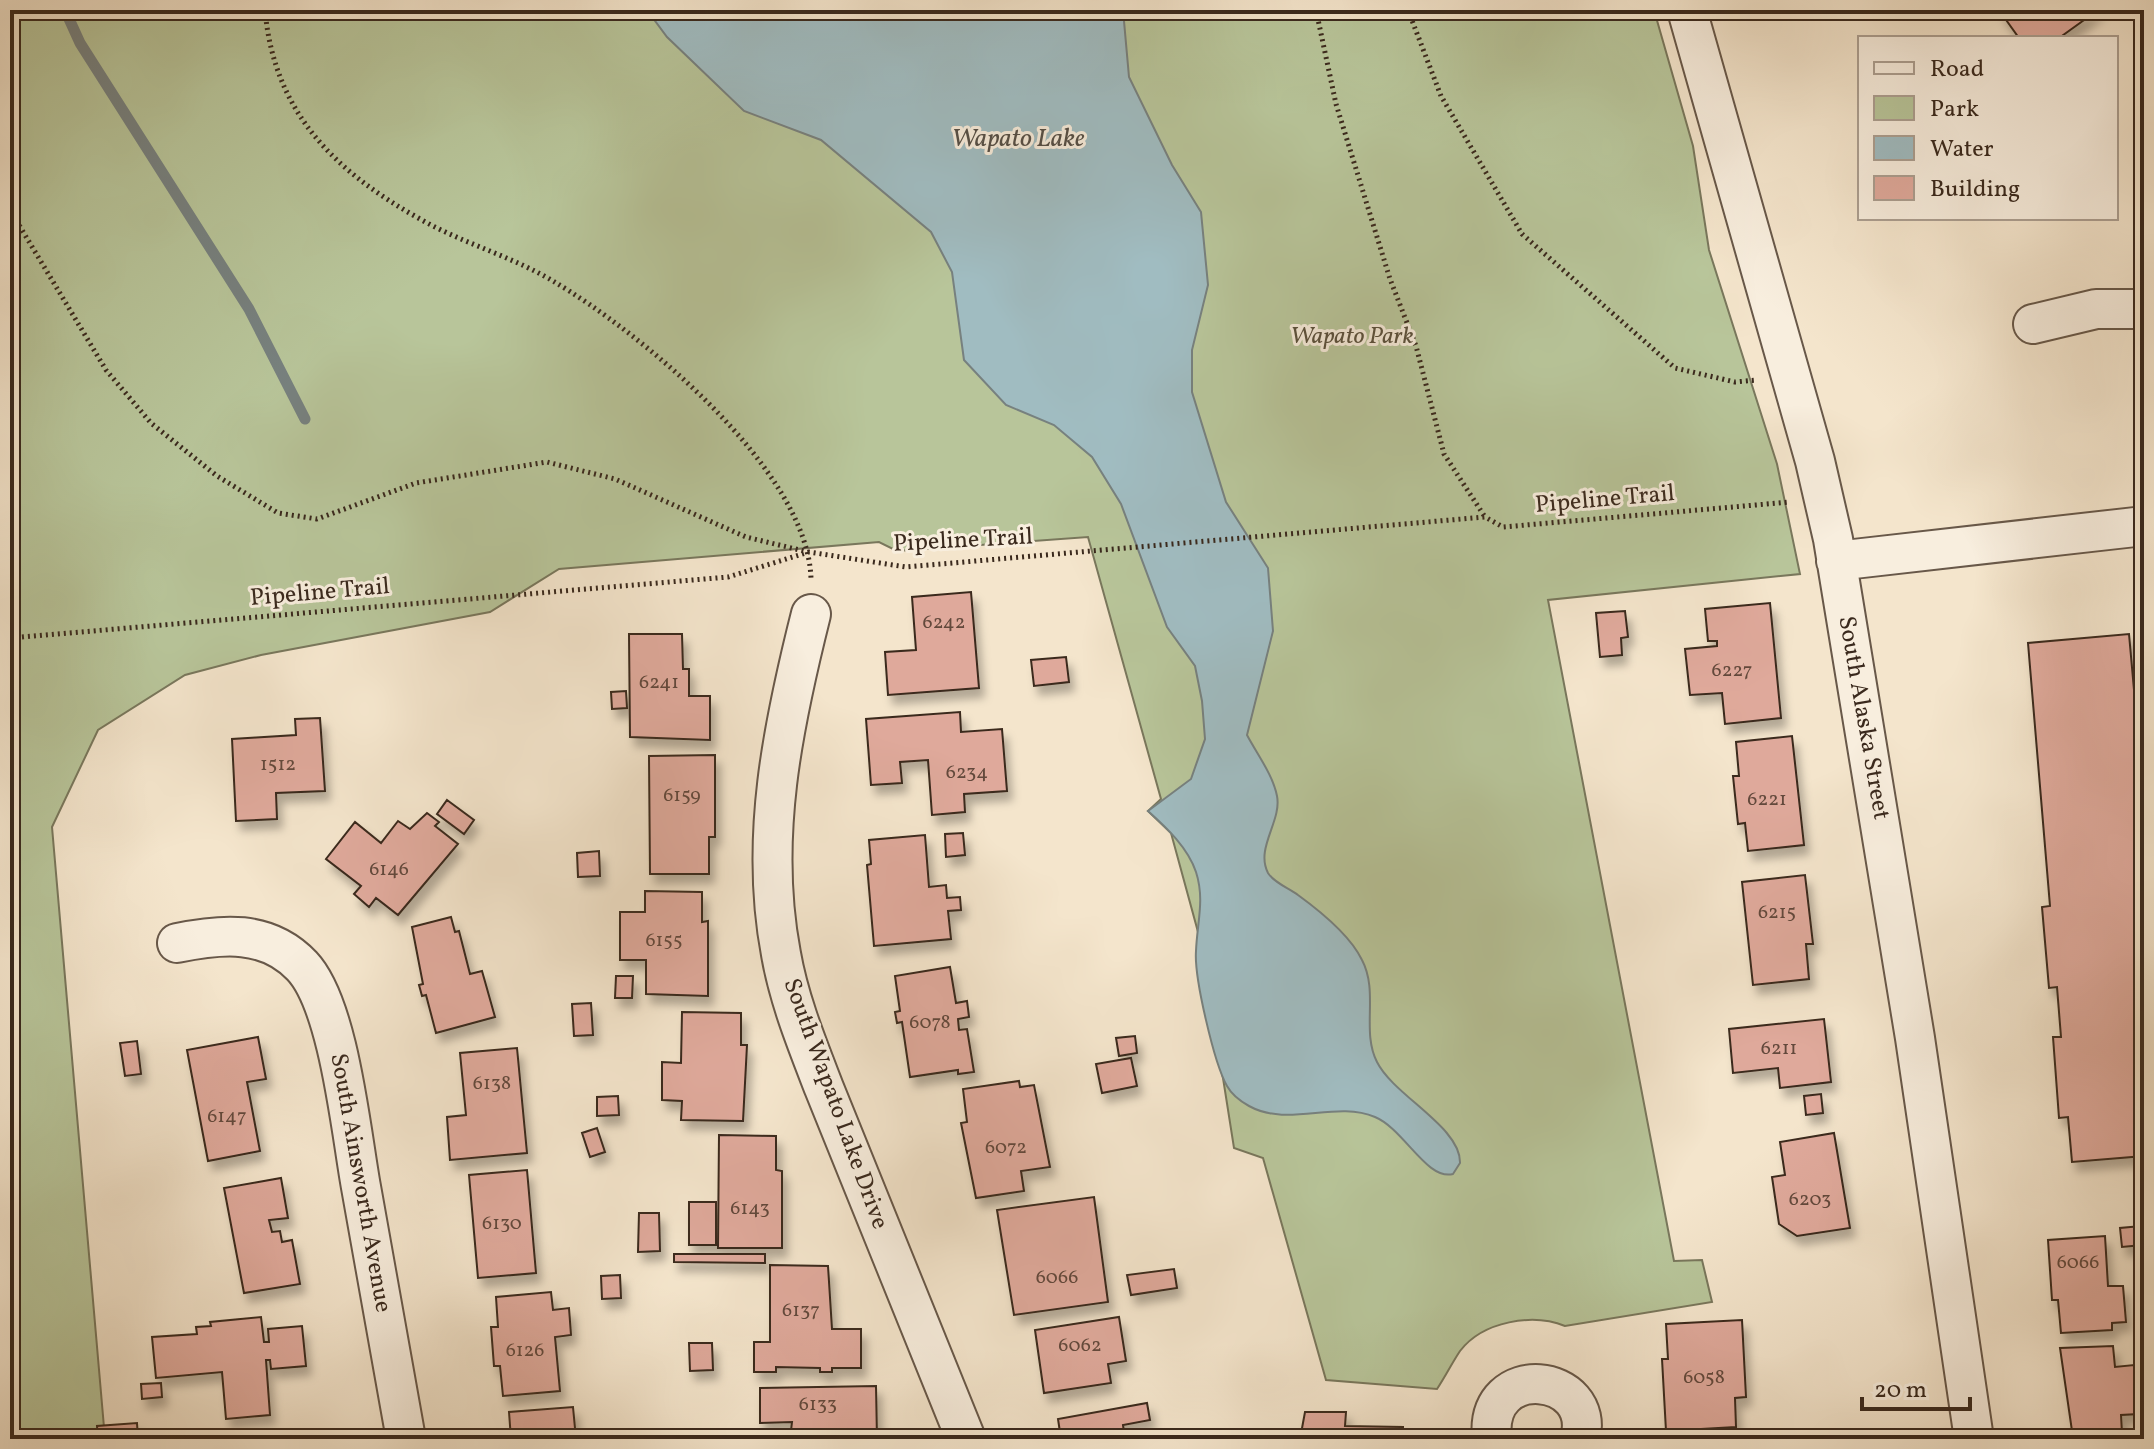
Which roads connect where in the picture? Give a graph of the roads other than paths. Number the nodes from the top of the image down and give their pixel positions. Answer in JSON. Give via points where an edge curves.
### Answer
{"nodes":[{"id":1,"x":1687,"y":10,"type":"edge"},
{"id":2,"x":2144,"y":309,"type":"edge"},
{"id":3,"x":2033,"y":324,"type":"dead end"},
{"id":4,"x":2144,"y":526,"type":"edge"},
{"id":5,"x":1836,"y":561,"type":"junction"},
{"id":6,"x":811,"y":614,"type":"dead end"},
{"id":7,"x":177,"y":943,"type":"dead end"},
{"id":8,"x":406,"y":1439,"type":"edge"},
{"id":9,"x":966,"y":1439,"type":"edge"},
{"id":10,"x":1492,"y":1439,"type":"edge"},
{"id":11,"x":1580,"y":1439,"type":"edge"},
{"id":12,"x":1974,"y":1439,"type":"edge"}],
"edges":[{"from":1,"to":5,"type":"street","name":"South Alaska Street","via":[[1791,376]]},
{"from":2,"to":3,"type":"street","via":[[2096,309]]},
{"from":4,"to":5,"type":"street"},
{"from":5,"to":12,"type":"street","name":"South Alaska Street","via":[[1908,993]]},
{"from":6,"to":9,"type":"street","name":"South Wapato Lake Drive","via":[[786,712],[775,803],[773,889],[781,955],[808,1046]]},
{"from":7,"to":8,"type":"street","name":"South Ainsworth Avenue","via":[[237,935],[275,946],[308,973],[330,1024]]},
{"from":10,"to":11,"type":"street","via":[[1494,1410],[1503,1397],[1531,1383],[1562,1390],[1573,1401],[1580,1415]]}]}
